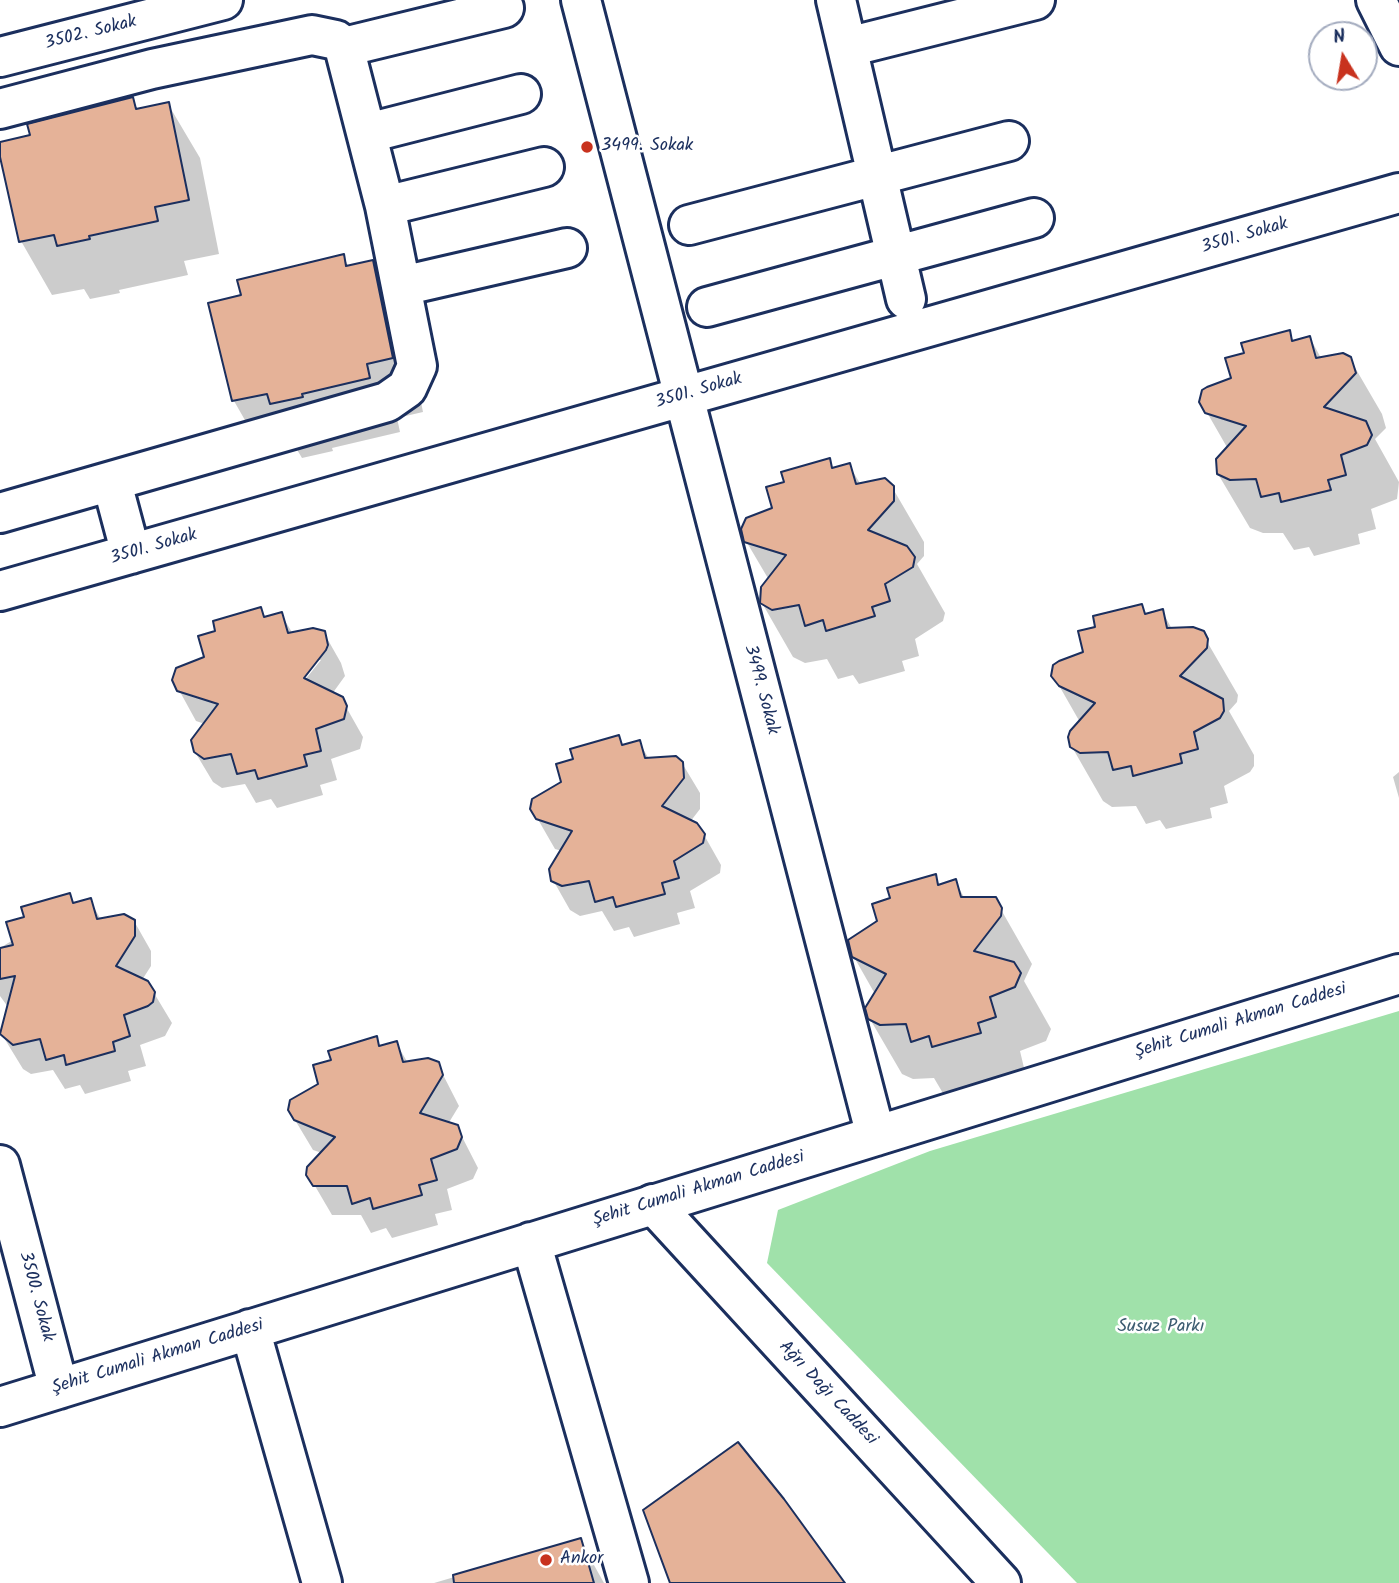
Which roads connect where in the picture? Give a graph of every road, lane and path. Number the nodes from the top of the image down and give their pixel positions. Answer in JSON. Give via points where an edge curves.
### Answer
{"nodes":[{"id":1,"x":223,"y":0,"type":"edge"},
{"id":2,"x":581,"y":0,"type":"edge"},
{"id":3,"x":836,"y":0,"type":"edge"},
{"id":4,"x":1035,"y":0,"type":"edge"},
{"id":5,"x":1376,"y":0,"type":"edge"},
{"id":6,"x":504,"y":8,"type":"dead end"},
{"id":7,"x":1399,"y":46,"type":"edge"},
{"id":8,"x":344,"y":47,"type":"junction"},
{"id":9,"x":848,"y":47,"type":"junction"},
{"id":10,"x":0,"y":57,"type":"edge"},
{"id":11,"x":521,"y":94,"type":"dead end"},
{"id":12,"x":0,"y":109,"type":"edge"},
{"id":13,"x":368,"y":133,"type":"junction"},
{"id":14,"x":1009,"y":141,"type":"dead end"},
{"id":15,"x":544,"y":167,"type":"dead end"},
{"id":16,"x":878,"y":174,"type":"junction"},
{"id":17,"x":1399,"y":193,"type":"edge"},
{"id":18,"x":385,"y":206,"type":"junction"},
{"id":19,"x":1034,"y":218,"type":"dead end"},
{"id":20,"x":688,"y":225,"type":"dead end"},
{"id":21,"x":567,"y":248,"type":"dead end"},
{"id":22,"x":895,"y":256,"type":"junction"},
{"id":23,"x":402,"y":286,"type":"junction"},
{"id":24,"x":906,"y":299,"type":"dead end"},
{"id":25,"x":707,"y":307,"type":"dead end"},
{"id":26,"x":684,"y":397,"type":"junction"},
{"id":27,"x":112,"y":483,"type":"junction"},
{"id":28,"x":0,"y":513,"type":"edge"},
{"id":29,"x":131,"y":554,"type":"junction"},
{"id":30,"x":0,"y":591,"type":"edge"},
{"id":31,"x":1399,"y":974,"type":"edge"},
{"id":32,"x":876,"y":1136,"type":"junction"},
{"id":33,"x":0,"y":1165,"type":"edge"},
{"id":34,"x":653,"y":1204,"type":"junction"},
{"id":35,"x":531,"y":1242,"type":"junction"},
{"id":36,"x":250,"y":1329,"type":"junction"},
{"id":37,"x":59,"y":1389,"type":"junction"},
{"id":38,"x":0,"y":1407,"type":"edge"},
{"id":39,"x":322,"y":1583,"type":"edge"},
{"id":40,"x":629,"y":1583,"type":"edge"},
{"id":41,"x":1001,"y":1583,"type":"edge"}],
"edges":[{"from":1,"to":10,"type":"street","name":"3502. Sokak"},
{"from":2,"to":26,"type":"street","name":"3499. Sokak"},
{"from":3,"to":9,"type":"street"},
{"from":4,"to":9,"type":"street"},
{"from":5,"to":7,"type":"street"},
{"from":6,"to":8,"type":"street"},
{"from":8,"to":12,"type":"street","via":[[336,40],[312,35],[152,69]]},
{"from":8,"to":13,"type":"street"},
{"from":9,"to":16,"type":"street"},
{"from":11,"to":13,"type":"street"},
{"from":13,"to":18,"type":"street"},
{"from":14,"to":16,"type":"street"},
{"from":15,"to":18,"type":"street"},
{"from":16,"to":20,"type":"street"},
{"from":16,"to":22,"type":"street"},
{"from":17,"to":26,"type":"street","name":"3501. Sokak"},
{"from":18,"to":23,"type":"street"},
{"from":19,"to":22,"type":"street"},
{"from":21,"to":23,"type":"street"},
{"from":22,"to":24,"type":"street"},
{"from":22,"to":25,"type":"street"},
{"from":23,"to":27,"type":"street","via":[[417,366],[407,388],[387,402]]},
{"from":26,"to":29,"type":"street","name":"3501. Sokak"},
{"from":26,"to":32,"type":"street","name":"3499. Sokak"},
{"from":27,"to":28,"type":"street"},
{"from":27,"to":29,"type":"street"},
{"from":29,"to":30,"type":"street","name":"3501. Sokak"},
{"from":31,"to":32,"type":"street","name":"Şehit Cumali Akman Caddesi"},
{"from":32,"to":34,"type":"street","name":"Şehit Cumali Akman Caddesi"},
{"from":33,"to":37,"type":"street","name":"3500. Sokak"},
{"from":34,"to":35,"type":"street","name":"Şehit Cumali Akman Caddesi"},
{"from":34,"to":41,"type":"street","name":"Ağrı Dağı Caddesi"},
{"from":35,"to":36,"type":"street","name":"Şehit Cumali Akman Caddesi"},
{"from":35,"to":40,"type":"street"},
{"from":36,"to":37,"type":"street","name":"Şehit Cumali Akman Caddesi"},
{"from":36,"to":39,"type":"street"},
{"from":37,"to":38,"type":"street","name":"Şehit Cumali Akman Caddesi"}]}
